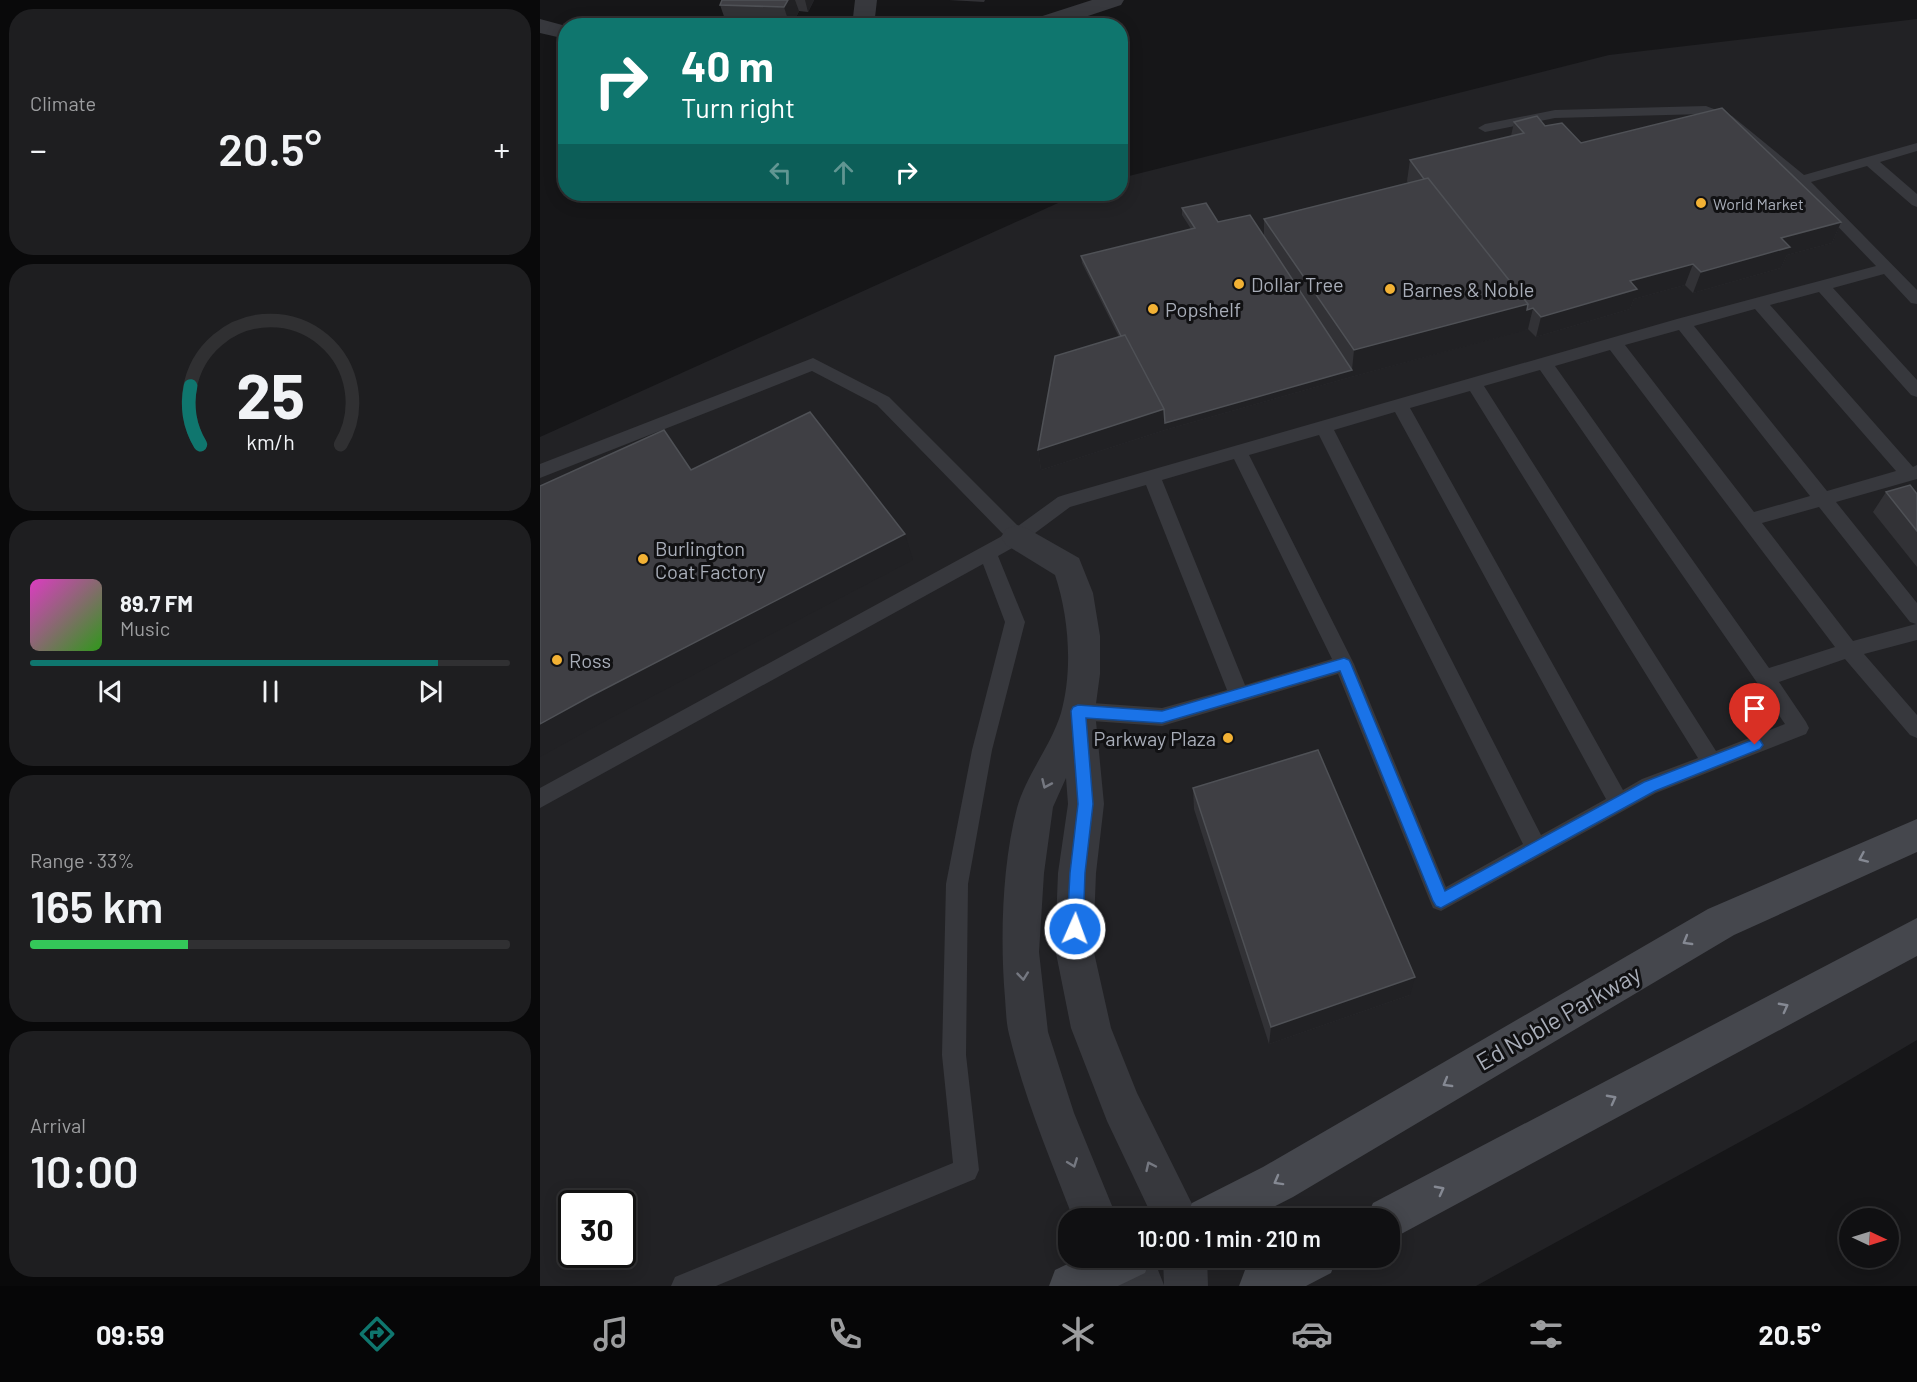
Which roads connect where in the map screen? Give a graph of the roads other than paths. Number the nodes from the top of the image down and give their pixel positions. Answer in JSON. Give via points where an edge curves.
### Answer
{"nodes":[{"id":1,"x":866,"y":0,"type":"edge"},
{"id":2,"x":1113,"y":0,"type":"edge"},
{"id":3,"x":864,"y":18,"type":"edge"},
{"id":4,"x":1059,"y":18,"type":"edge"},
{"id":5,"x":540,"y":26,"type":"edge"},
{"id":6,"x":558,"y":31,"type":"edge"},
{"id":7,"x":1485,"y":128,"type":"dead end"},
{"id":8,"x":1917,"y":147,"type":"edge"},
{"id":9,"x":1870,"y":160,"type":"junction"},
{"id":10,"x":1801,"y":180,"type":"junction"},
{"id":11,"x":1917,"y":202,"type":"edge"},
{"id":12,"x":1887,"y":268,"type":"junction"},
{"id":13,"x":1823,"y":286,"type":"junction"},
{"id":14,"x":1917,"y":299,"type":"edge"},
{"id":15,"x":1760,"y":303,"type":"junction"},
{"id":16,"x":1683,"y":323,"type":"junction"},
{"id":17,"x":1614,"y":343,"type":"junction"},
{"id":18,"x":1544,"y":363,"type":"junction"},
{"id":19,"x":1473,"y":384,"type":"junction"},
{"id":20,"x":1917,"y":391,"type":"edge"},
{"id":21,"x":1400,"y":405,"type":"junction"},
{"id":22,"x":1324,"y":427,"type":"junction"},
{"id":23,"x":1239,"y":452,"type":"junction"},
{"id":24,"x":540,"y":471,"type":"edge"},
{"id":25,"x":1913,"y":473,"type":"edge"},
{"id":26,"x":1152,"y":477,"type":"junction"},
{"id":27,"x":1822,"y":498,"type":"junction"},
{"id":28,"x":1750,"y":520,"type":"junction"},
{"id":29,"x":1017,"y":537,"type":"junction"},
{"id":30,"x":988,"y":553,"type":"junction"},
{"id":31,"x":1917,"y":617,"type":"edge"},
{"id":32,"x":1917,"y":632,"type":"edge"},
{"id":33,"x":1849,"y":650,"type":"junction"},
{"id":34,"x":1344,"y":664,"type":"junction"},
{"id":35,"x":1765,"y":678,"type":"junction"},
{"id":36,"x":1239,"y":695,"type":"junction"},
{"id":37,"x":1078,"y":711,"type":"junction"},
{"id":38,"x":1917,"y":729,"type":"edge"},
{"id":39,"x":1712,"y":762,"type":"junction"},
{"id":40,"x":540,"y":799,"type":"edge"},
{"id":41,"x":1619,"y":803,"type":"junction"},
{"id":42,"x":1917,"y":835,"type":"edge"},
{"id":43,"x":1536,"y":848,"type":"junction"},
{"id":44,"x":1917,"y":936,"type":"edge"},
{"id":45,"x":1091,"y":1208,"type":"edge"},
{"id":46,"x":1171,"y":1208,"type":"edge"},
{"id":47,"x":1227,"y":1208,"type":"edge"},
{"id":48,"x":1400,"y":1212,"type":"edge"},
{"id":49,"x":1120,"y":1268,"type":"edge"},
{"id":50,"x":1185,"y":1268,"type":"edge"},
{"id":51,"x":1295,"y":1268,"type":"edge"},
{"id":52,"x":684,"y":1286,"type":"edge"},
{"id":53,"x":1071,"y":1286,"type":"edge"},
{"id":54,"x":1186,"y":1286,"type":"edge"},
{"id":55,"x":1261,"y":1286,"type":"edge"}],
"edges":[{"from":1,"to":3,"type":"street"},
{"from":2,"to":4,"type":"street"},
{"from":5,"to":6,"type":"street"},
{"from":7,"to":10,"type":"lane","via":[[1555,114],[1706,110],[1727,119]]},
{"from":8,"to":9,"type":"lane"},
{"from":9,"to":10,"type":"lane"},
{"from":9,"to":11,"type":"lane"},
{"from":10,"to":12,"type":"lane"},
{"from":12,"to":13,"type":"lane"},
{"from":12,"to":14,"type":"lane"},
{"from":13,"to":15,"type":"lane"},
{"from":13,"to":20,"type":"lane"},
{"from":15,"to":16,"type":"lane"},
{"from":15,"to":25,"type":"lane"},
{"from":16,"to":17,"type":"lane"},
{"from":16,"to":27,"type":"lane"},
{"from":17,"to":18,"type":"lane"},
{"from":17,"to":28,"type":"lane"},
{"from":18,"to":19,"type":"lane"},
{"from":18,"to":35,"type":"lane"},
{"from":19,"to":21,"type":"lane"},
{"from":19,"to":39,"type":"lane"},
{"from":21,"to":22,"type":"lane"},
{"from":21,"to":41,"type":"lane"},
{"from":22,"to":23,"type":"lane"},
{"from":22,"to":43,"type":"lane"},
{"from":23,"to":26,"type":"lane"},
{"from":23,"to":34,"type":"lane"},
{"from":24,"to":29,"type":"lane","via":[[813,364],[883,401]]},
{"from":25,"to":27,"type":"lane"},
{"from":26,"to":29,"type":"lane","via":[[1064,502]]},
{"from":26,"to":36,"type":"lane"},
{"from":27,"to":28,"type":"lane"},
{"from":27,"to":31,"type":"lane"},
{"from":28,"to":33,"type":"lane"},
{"from":29,"to":30,"type":"lane"},
{"from":29,"to":37,"type":"street","via":[[1068,567],[1084,636]]},
{"from":30,"to":40,"type":"lane"},
{"from":30,"to":52,"type":"lane","via":[[1015,622],[982,750],[957,884],[954,1055],[966,1170]]},
{"from":32,"to":33,"type":"lane"},
{"from":33,"to":35,"type":"lane"},
{"from":33,"to":38,"type":"lane"},
{"from":34,"to":36,"type":"lane"},
{"from":34,"to":43,"type":"lane","via":[[1441,901]]},
{"from":35,"to":39,"type":"lane","via":[[1799,728]]},
{"from":36,"to":37,"type":"lane","via":[[1162,717]]},
{"from":37,"to":45,"type":"street","one_way":true,"via":[[1035,807],[1025,873],[1020,952],[1028,1032],[1053,1113]]},
{"from":46,"to":37,"type":"street","one_way":true,"via":[[1091,1028],[1074,948],[1077,873],[1086,804]]},
{"from":39,"to":41,"type":"lane","via":[[1649,786]]},
{"from":41,"to":43,"type":"lane"},
{"from":42,"to":47,"type":"main road","name":"Ed Noble Parkway","one_way":true,"via":[[1720,922],[1278,1182]]},
{"from":48,"to":44,"type":"main road","one_way":true},
{"from":49,"to":53,"type":"main road"},
{"from":50,"to":54,"type":"street"},
{"from":51,"to":55,"type":"main road"}]}
